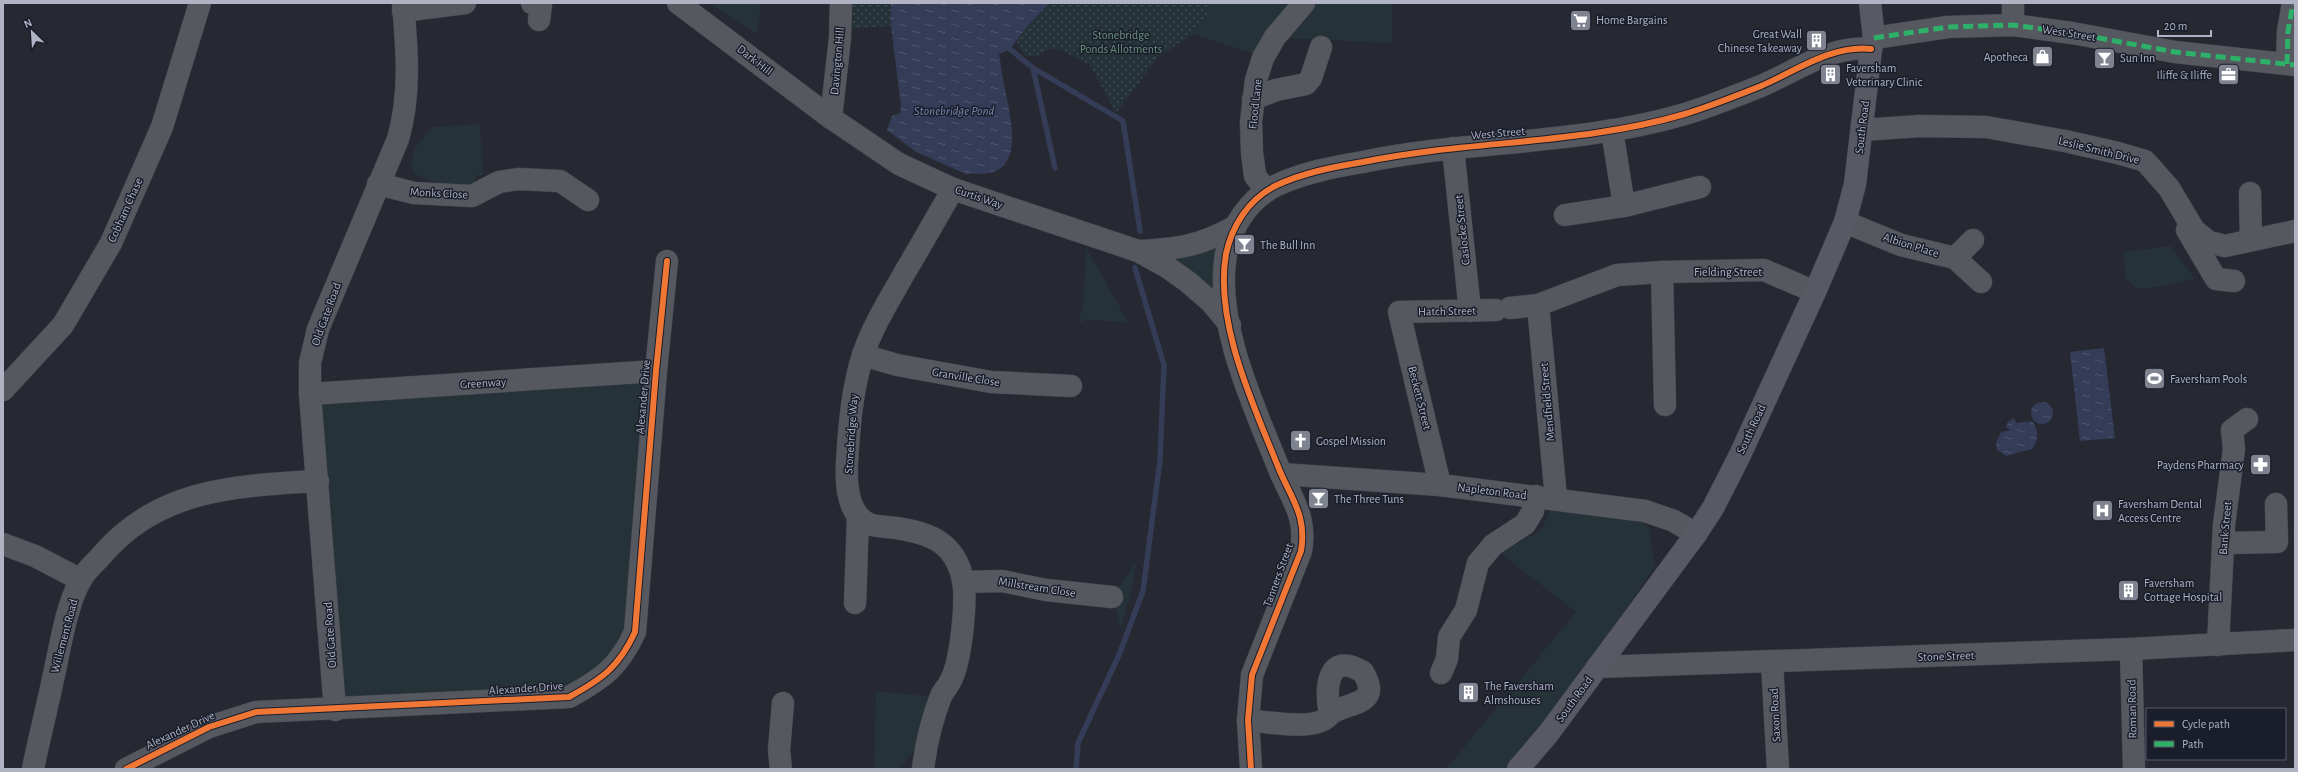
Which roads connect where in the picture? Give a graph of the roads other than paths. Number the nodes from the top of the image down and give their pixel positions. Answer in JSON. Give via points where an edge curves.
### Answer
{"nodes":[{"id":1,"x":200,"y":3,"type":"edge"},
{"id":2,"x":465,"y":3,"type":"edge"},
{"id":3,"x":678,"y":3,"type":"edge"},
{"id":4,"x":841,"y":3,"type":"edge"},
{"id":5,"x":1304,"y":3,"type":"edge"},
{"id":6,"x":1870,"y":3,"type":"edge"},
{"id":7,"x":2013,"y":3,"type":"edge"},
{"id":8,"x":2293,"y":3,"type":"edge"},
{"id":9,"x":403,"y":7,"type":"edge"},
{"id":10,"x":2013,"y":25,"type":"junction"},
{"id":11,"x":1872,"y":44,"type":"junction"},
{"id":12,"x":1321,"y":47,"type":"dead end"},
{"id":13,"x":2291,"y":64,"type":"edge"},
{"id":14,"x":1253,"y":99,"type":"junction"},
{"id":15,"x":831,"y":118,"type":"junction"},
{"id":16,"x":1612,"y":130,"type":"junction"},
{"id":17,"x":1863,"y":130,"type":"junction"},
{"id":18,"x":1453,"y":148,"type":"junction"},
{"id":19,"x":378,"y":184,"type":"junction"},
{"id":20,"x":1700,"y":187,"type":"dead end"},
{"id":21,"x":953,"y":189,"type":"junction"},
{"id":22,"x":1267,"y":191,"type":"junction"},
{"id":23,"x":2250,"y":193,"type":"dead end"},
{"id":24,"x":588,"y":200,"type":"dead end"},
{"id":25,"x":1624,"y":206,"type":"junction"},
{"id":26,"x":1565,"y":215,"type":"dead end"},
{"id":27,"x":2173,"y":220,"type":"dead end"},
{"id":28,"x":1845,"y":222,"type":"junction"},
{"id":29,"x":1234,"y":227,"type":"junction"},
{"id":30,"x":2295,"y":231,"type":"edge"},
{"id":31,"x":1973,"y":240,"type":"dead end"},
{"id":32,"x":2251,"y":240,"type":"junction"},
{"id":33,"x":1138,"y":251,"type":"junction"},
{"id":34,"x":1955,"y":258,"type":"junction"},
{"id":35,"x":667,"y":261,"type":"dead end"},
{"id":36,"x":1662,"y":272,"type":"junction"},
{"id":37,"x":2234,"y":281,"type":"dead end"},
{"id":38,"x":1981,"y":282,"type":"dead end"},
{"id":39,"x":1815,"y":292,"type":"junction"},
{"id":40,"x":1538,"y":305,"type":"junction"},
{"id":41,"x":1503,"y":309,"type":"joint"},
{"id":42,"x":1470,"y":311,"type":"junction"},
{"id":43,"x":1399,"y":312,"type":"joint"},
{"id":44,"x":1230,"y":325,"type":"junction"},
{"id":45,"x":863,"y":355,"type":"junction"},
{"id":46,"x":656,"y":371,"type":"junction"},
{"id":47,"x":1071,"y":386,"type":"dead end"},
{"id":48,"x":3,"y":390,"type":"edge"},
{"id":49,"x":310,"y":394,"type":"junction"},
{"id":50,"x":1665,"y":405,"type":"dead end"},
{"id":51,"x":2247,"y":419,"type":"dead end"},
{"id":52,"x":1281,"y":474,"type":"junction"},
{"id":53,"x":318,"y":481,"type":"junction"},
{"id":54,"x":1440,"y":485,"type":"junction"},
{"id":55,"x":1546,"y":497,"type":"junction"},
{"id":56,"x":2276,"y":504,"type":"dead end"},
{"id":57,"x":858,"y":516,"type":"junction"},
{"id":58,"x":1696,"y":534,"type":"junction"},
{"id":59,"x":2223,"y":542,"type":"junction"},
{"id":60,"x":3,"y":544,"type":"edge"},
{"id":61,"x":81,"y":580,"type":"junction"},
{"id":62,"x":963,"y":582,"type":"junction"},
{"id":63,"x":1112,"y":597,"type":"dead end"},
{"id":64,"x":855,"y":603,"type":"dead end"},
{"id":65,"x":2295,"y":640,"type":"edge"},
{"id":66,"x":2218,"y":645,"type":"junction"},
{"id":67,"x":2131,"y":649,"type":"junction"},
{"id":68,"x":1772,"y":662,"type":"junction"},
{"id":69,"x":1597,"y":668,"type":"junction"},
{"id":70,"x":1441,"y":673,"type":"dead end"},
{"id":71,"x":783,"y":703,"type":"dead end"},
{"id":72,"x":335,"y":710,"type":"junction"},
{"id":73,"x":1330,"y":714,"type":"dead end"},
{"id":74,"x":1248,"y":720,"type":"junction"},
{"id":75,"x":40,"y":768,"type":"edge"},
{"id":76,"x":126,"y":769,"type":"edge"},
{"id":77,"x":781,"y":769,"type":"edge"},
{"id":78,"x":923,"y":769,"type":"edge"},
{"id":79,"x":1251,"y":769,"type":"edge"},
{"id":80,"x":1518,"y":769,"type":"edge"},
{"id":81,"x":1778,"y":769,"type":"edge"},
{"id":82,"x":2134,"y":769,"type":"edge"}],
"edges":[{"from":1,"to":48,"type":"street","name":"Cobham Chase","via":[[162,127],[111,243],[63,325]]},
{"from":2,"to":9,"type":"street"},
{"from":3,"to":15,"type":"street","name":"Dark Hill"},
{"from":4,"to":15,"type":"street","name":"Davington Hill","via":[[840,38]]},
{"from":5,"to":14,"type":"street","name":"Flood Lane","via":[[1275,37],[1263,58]]},
{"from":6,"to":11,"type":"main road","name":"South Road"},
{"from":7,"to":10,"type":"street"},
{"from":8,"to":13,"type":"street","via":[[2287,36]]},
{"from":9,"to":19,"type":"street","name":"Old Gate Road","via":[[408,80],[405,113],[398,139]]},
{"from":10,"to":11,"type":"street","name":"West Street","via":[[1948,27]]},
{"from":10,"to":13,"type":"street","name":"West Street","via":[[2175,52]]},
{"from":11,"to":16,"type":"street","name":"West Street","via":[[1826,55],[1703,109]]},
{"from":11,"to":17,"type":"main road","name":"South Road"},
{"from":12,"to":14,"type":"street","via":[[1311,78],[1306,84],[1276,90]]},
{"from":14,"to":22,"type":"street","name":"Flood Lane","via":[[1251,122],[1255,176]]},
{"from":15,"to":21,"type":"street","name":"Curtis Way","via":[[899,164]]},
{"from":16,"to":18,"type":"street","name":"West Street"},
{"from":16,"to":25,"type":"street"},
{"from":17,"to":28,"type":"main road","name":"South Road","via":[[1855,184]]},
{"from":17,"to":32,"type":"street","name":"Leslie Smith Drive","via":[[1920,126],[1986,127],[2118,153],[2145,161],[2158,187],[2194,230],[2209,242],[2225,246]]},
{"from":18,"to":22,"type":"street","name":"West Street","via":[[1392,156],[1324,170]]},
{"from":18,"to":42,"type":"street","name":"Caslocke Street"},
{"from":19,"to":24,"type":"street","name":"Monks Close","via":[[414,193],[472,196],[499,182],[518,179],[560,181]]},
{"from":19,"to":49,"type":"street","name":"Old Gate Road","via":[[318,329],[310,363]]},
{"from":20,"to":25,"type":"street"},
{"from":21,"to":33,"type":"street","name":"Curtis Way"},
{"from":21,"to":45,"type":"street","name":"Stonebridge Way","via":[[882,312]]},
{"from":22,"to":29,"type":"street","name":"West Street","via":[[1246,209]]},
{"from":23,"to":32,"type":"street"},
{"from":25,"to":26,"type":"street"},
{"from":27,"to":37,"type":"street","via":[[2184,227],[2216,279]]},
{"from":28,"to":34,"type":"street","name":"Albion Place","via":[[1901,253]]},
{"from":28,"to":39,"type":"main road","name":"South Road"},
{"from":29,"to":33,"type":"street","via":[[1212,239],[1187,247]]},
{"from":29,"to":44,"type":"street","name":"West Street","via":[[1224,273]]},
{"from":30,"to":32,"type":"street","name":"Leslie Smith Drive"},
{"from":31,"to":34,"type":"street","name":"Albion Place"},
{"from":33,"to":44,"type":"street","via":[[1188,282],[1211,302]]},
{"from":34,"to":38,"type":"street","name":"Albion Place"},
{"from":35,"to":46,"type":"street","name":"Alexander Drive"},
{"from":36,"to":39,"type":"street","name":"Fielding Street","via":[[1764,270]]},
{"from":36,"to":40,"type":"street","name":"Fielding Street","via":[[1617,275]]},
{"from":36,"to":50,"type":"street"},
{"from":39,"to":58,"type":"main road","name":"South Road","via":[[1739,457],[1713,508]]},
{"from":40,"to":41,"type":"street","name":"Fielding Street"},
{"from":40,"to":55,"type":"street","name":"Mendfield Street"},
{"from":41,"to":42,"type":"street","name":"Hatch Street"},
{"from":42,"to":43,"type":"street","name":"Hatch Street"},
{"from":43,"to":54,"type":"street","name":"Beckett Street"},
{"from":44,"to":52,"type":"street","name":"Tanners Street","via":[[1234,353]]},
{"from":45,"to":47,"type":"street","name":"Granville Close","via":[[897,365],[991,382]]},
{"from":45,"to":57,"type":"street","name":"Stonebridge Way","via":[[854,389],[847,469],[851,504]]},
{"from":46,"to":49,"type":"street","name":"Greenway"},
{"from":46,"to":72,"type":"street","name":"Alexander Drive","via":[[635,632],[626,652],[614,666],[594,684],[569,697]]},
{"from":49,"to":53,"type":"street","name":"Old Gate Road"},
{"from":51,"to":59,"type":"street","name":"Bank Street","via":[[2232,430],[2234,449]]},
{"from":52,"to":54,"type":"street","name":"Napleton Road"},
{"from":52,"to":74,"type":"street","name":"Tanners Street","via":[[1299,511],[1303,535],[1300,551],[1252,675]]},
{"from":53,"to":61,"type":"street","name":"Willement Road","via":[[215,490],[176,501],[146,516],[115,539]]},
{"from":53,"to":72,"type":"street","name":"Old Gate Road"},
{"from":54,"to":55,"type":"street","name":"Napleton Road"},
{"from":55,"to":58,"type":"street","name":"Napleton Road","via":[[1652,512]]},
{"from":55,"to":70,"type":"street","name":"Mendfield Street","via":[[1525,524],[1493,545],[1478,563],[1466,610],[1449,637],[1447,659]]},
{"from":56,"to":59,"type":"street","via":[[2277,542]]},
{"from":57,"to":62,"type":"street","via":[[870,524],[922,533],[940,540],[957,561]]},
{"from":57,"to":64,"type":"street"},
{"from":58,"to":69,"type":"main road","name":"South Road"},
{"from":59,"to":66,"type":"street","name":"Bank Street"},
{"from":60,"to":61,"type":"street","via":[[35,556]]},
{"from":61,"to":75,"type":"street","name":"Willement Road","via":[[65,624]]},
{"from":62,"to":63,"type":"street","name":"Millstream Close","via":[[1002,581],[1046,590]]},
{"from":62,"to":78,"type":"street","via":[[960,650],[952,679],[942,694],[931,726]]},
{"from":65,"to":66,"type":"street","name":"Stone Street"},
{"from":66,"to":67,"type":"street","name":"Stone Street"},
{"from":67,"to":68,"type":"street","name":"Stone Street"},
{"from":67,"to":82,"type":"street","name":"Roman Road"},
{"from":68,"to":69,"type":"street","name":"Stone Street"},
{"from":68,"to":81,"type":"street","name":"Saxon Road"},
{"from":69,"to":80,"type":"main road","name":"South Road","via":[[1548,734]]},
{"from":71,"to":77,"type":"street","via":[[779,750]]},
{"from":72,"to":76,"type":"street","name":"Alexander Drive","via":[[256,712],[209,727]]},
{"from":73,"to":74,"type":"street","via":[[1322,722],[1308,724]]},
{"from":74,"to":79,"type":"street","name":"Tanners Street"}]}
